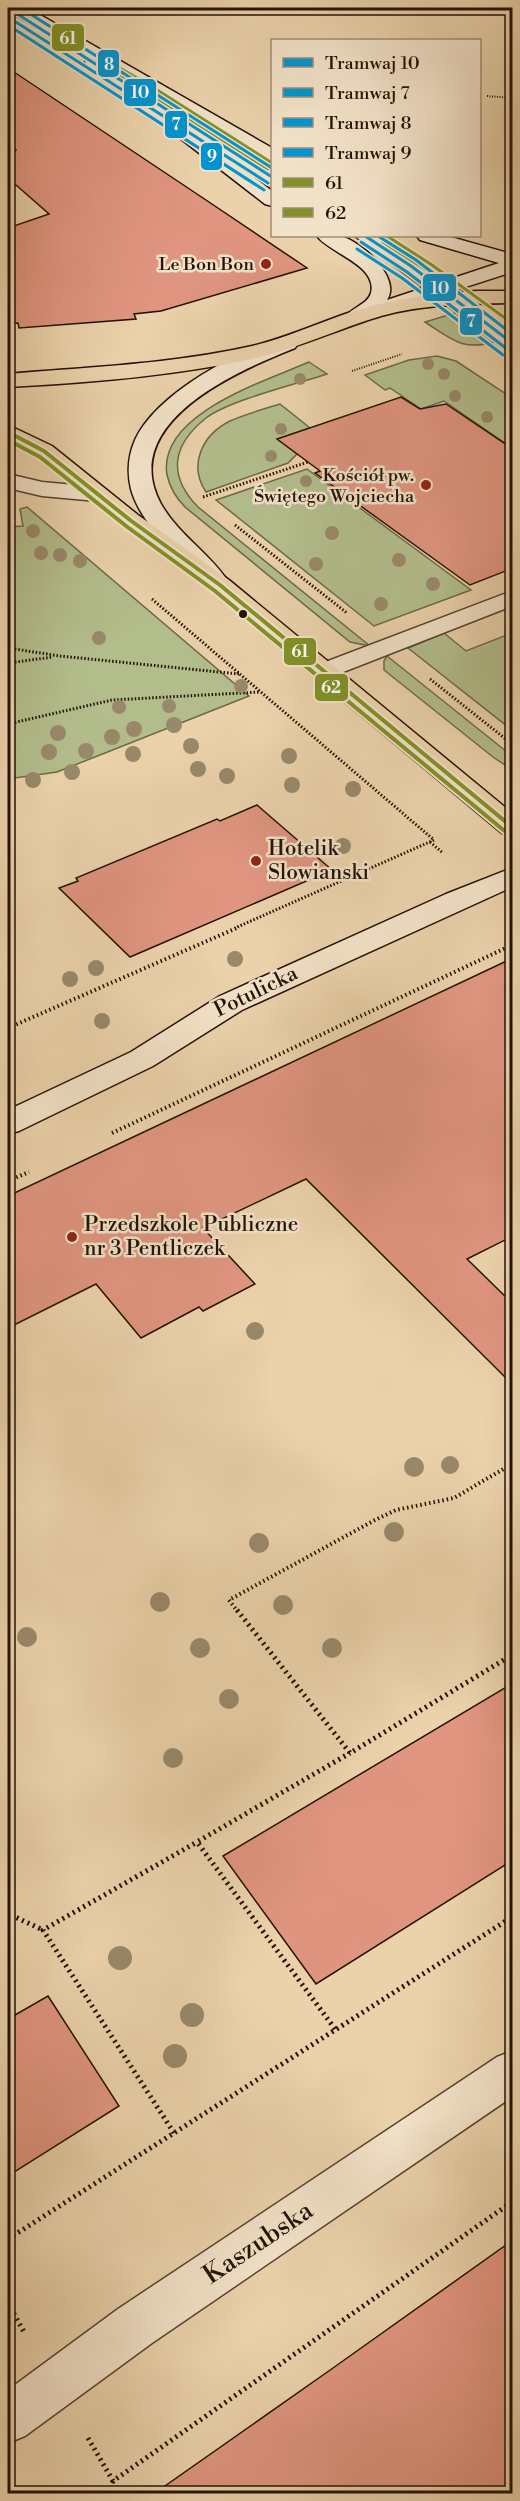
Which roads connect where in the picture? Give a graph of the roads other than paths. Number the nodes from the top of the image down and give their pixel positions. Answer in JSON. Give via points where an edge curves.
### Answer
{"nodes":[{"id":1,"x":17,"y":8,"type":"edge"},
{"id":2,"x":502,"y":8,"type":"edge"},
{"id":3,"x":513,"y":9,"type":"edge"},
{"id":4,"x":51,"y":29,"type":"junction"},
{"id":5,"x":94,"y":63,"type":"junction"},
{"id":6,"x":154,"y":88,"type":"junction"},
{"id":7,"x":271,"y":155,"type":"edge"},
{"id":8,"x":271,"y":162,"type":"edge"},
{"id":9,"x":271,"y":176,"type":"edge"},
{"id":10,"x":271,"y":199,"type":"edge"},
{"id":11,"x":328,"y":237,"type":"edge"},
{"id":12,"x":367,"y":237,"type":"edge"},
{"id":13,"x":388,"y":237,"type":"edge"},
{"id":14,"x":431,"y":237,"type":"edge"},
{"id":15,"x":513,"y":260,"type":"edge"},
{"id":16,"x":513,"y":265,"type":"edge"},
{"id":17,"x":451,"y":290,"type":"junction"},
{"id":18,"x":476,"y":297,"type":"junction"},
{"id":19,"x":513,"y":297,"type":"edge"},
{"id":20,"x":351,"y":319,"type":"junction"},
{"id":21,"x":513,"y":323,"type":"edge"},
{"id":22,"x":292,"y":341,"type":"junction"},
{"id":23,"x":513,"y":343,"type":"edge"},
{"id":24,"x":8,"y":381,"type":"edge"},
{"id":25,"x":8,"y":432,"type":"edge"},
{"id":26,"x":8,"y":481,"type":"edge"},
{"id":27,"x":97,"y":494,"type":"junction"},
{"id":28,"x":220,"y":585,"type":"junction"},
{"id":29,"x":513,"y":598,"type":"edge"},
{"id":30,"x":324,"y":671,"type":"junction"},
{"id":31,"x":513,"y":827,"type":"edge"},
{"id":32,"x":513,"y":877,"type":"edge"},
{"id":33,"x":8,"y":1123,"type":"edge"},
{"id":34,"x":513,"y":2072,"type":"edge"},
{"id":35,"x":8,"y":2419,"type":"edge"}],
"edges":[{"from":1,"to":4,"type":"street"},
{"from":2,"to":3,"type":"street"},
{"from":4,"to":5,"type":"street"},
{"from":4,"to":6,"type":"street"},
{"from":5,"to":9,"type":"street"},
{"from":5,"to":10,"type":"street"},
{"from":6,"to":7,"type":"street"},
{"from":6,"to":8,"type":"street"},
{"from":11,"to":20,"type":"street","via":[[369,264],[382,285],[375,305]]},
{"from":12,"to":17,"type":"street"},
{"from":13,"to":17,"type":"street"},
{"from":14,"to":15,"type":"street"},
{"from":16,"to":17,"type":"street"},
{"from":17,"to":18,"type":"main road"},
{"from":17,"to":20,"type":"street"},
{"from":17,"to":23,"type":"street"},
{"from":18,"to":19,"type":"main road"},
{"from":18,"to":21,"type":"street"},
{"from":20,"to":22,"type":"main road"},
{"from":22,"to":24,"type":"main road","via":[[200,362]]},
{"from":22,"to":28,"type":"street","via":[[222,373],[184,399],[152,430],[141,454],[141,484],[151,508]]},
{"from":25,"to":27,"type":"main road","via":[[46,453]]},
{"from":26,"to":27,"type":"street","via":[[42,489]]},
{"from":27,"to":28,"type":"main road"},
{"from":28,"to":30,"type":"main road"},
{"from":29,"to":30,"type":"street"},
{"from":30,"to":31,"type":"main road"},
{"from":32,"to":33,"type":"street","name":"Potulicka","via":[[231,1003],[142,1059]]},
{"from":34,"to":35,"type":"street","name":"Kaszubska","via":[[135,2326]]}]}
